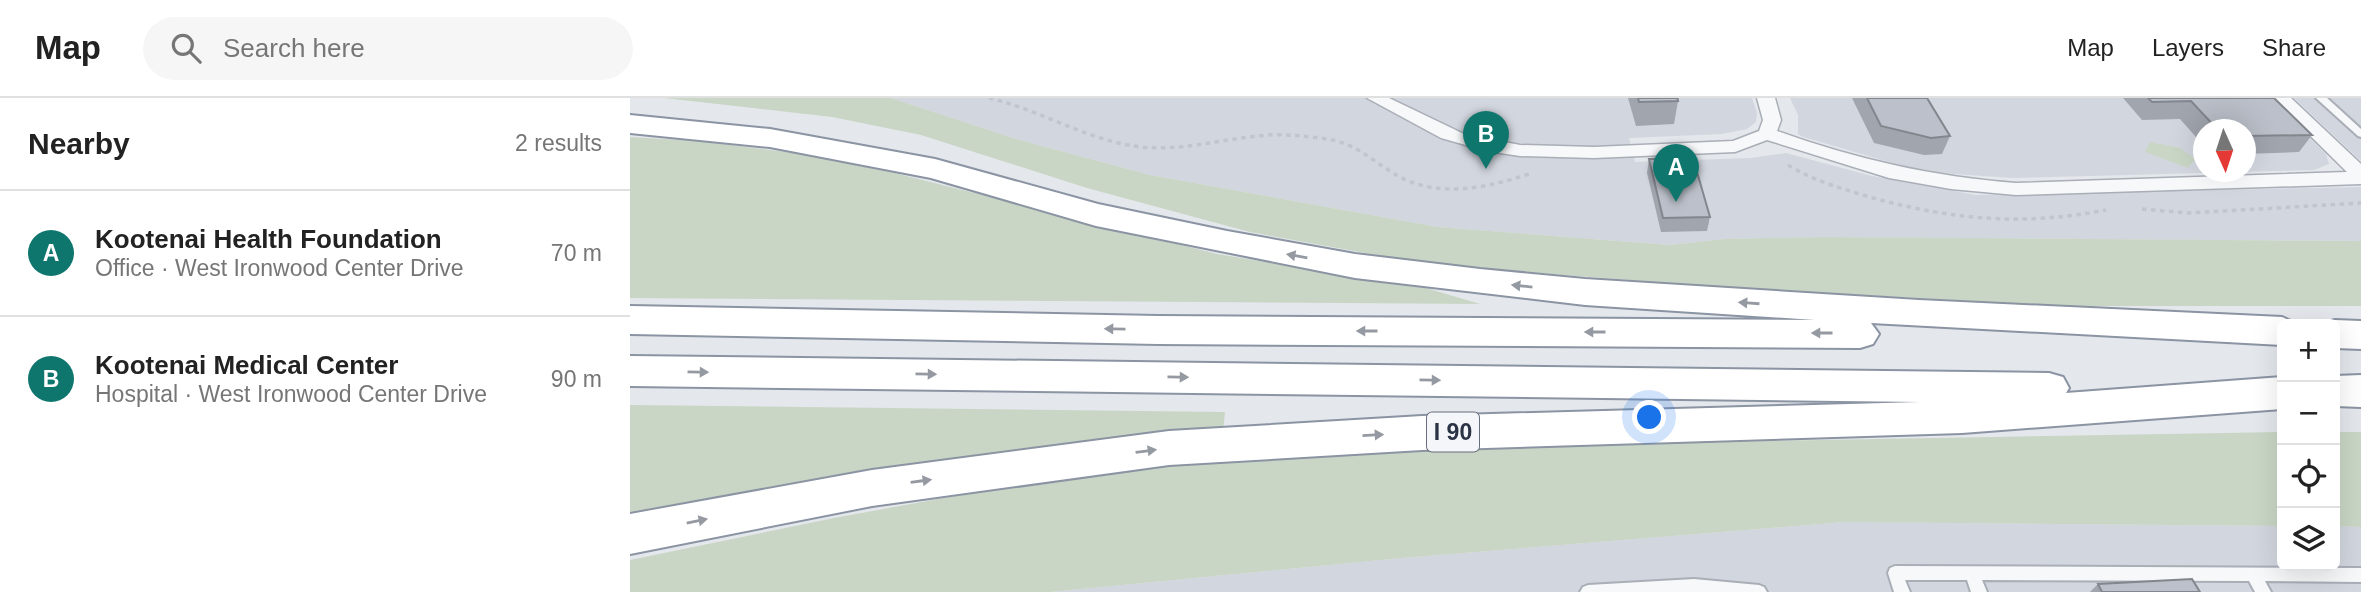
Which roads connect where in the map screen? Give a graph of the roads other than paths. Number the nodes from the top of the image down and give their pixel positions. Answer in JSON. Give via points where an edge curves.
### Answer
{"nodes":[{"id":1,"x":1376,"y":98,"type":"edge"},
{"id":2,"x":1766,"y":98,"type":"edge"},
{"id":3,"x":2281,"y":98,"type":"edge"},
{"id":4,"x":2322,"y":98,"type":"edge"},
{"id":5,"x":630,"y":101,"type":"edge"},
{"id":6,"x":630,"y":124,"type":"edge"},
{"id":7,"x":1767,"y":134,"type":"junction"},
{"id":8,"x":2361,"y":134,"type":"edge"},
{"id":9,"x":770,"y":138,"type":"junction"},
{"id":10,"x":2361,"y":176,"type":"edge"},
{"id":11,"x":630,"y":320,"type":"edge"},
{"id":12,"x":2277,"y":333,"type":"edge"},
{"id":13,"x":2277,"y":333,"type":"edge"},
{"id":14,"x":2340,"y":335,"type":"edge"},
{"id":15,"x":2361,"y":336,"type":"edge"},
{"id":16,"x":630,"y":371,"type":"edge"},
{"id":17,"x":2340,"y":391,"type":"edge"},
{"id":18,"x":2361,"y":391,"type":"edge"},
{"id":19,"x":2277,"y":392,"type":"edge"},
{"id":20,"x":2277,"y":392,"type":"edge"},
{"id":21,"x":630,"y":534,"type":"edge"},
{"id":22,"x":1972,"y":573,"type":"junction"},
{"id":23,"x":2253,"y":575,"type":"junction"},
{"id":24,"x":2361,"y":575,"type":"edge"},
{"id":25,"x":1588,"y":592,"type":"edge"},
{"id":26,"x":1759,"y":592,"type":"edge"},
{"id":27,"x":1902,"y":592,"type":"edge"},
{"id":28,"x":1979,"y":592,"type":"edge"},
{"id":29,"x":2263,"y":592,"type":"edge"}],
"edges":[{"from":1,"to":7,"type":"street","via":[[1458,138],[1524,150],[1735,146]]},
{"from":2,"to":7,"type":"street","via":[[1772,120]]},
{"from":3,"to":10,"type":"street"},
{"from":4,"to":8,"type":"lane"},
{"from":5,"to":9,"type":"highway"},
{"from":6,"to":9,"type":"highway"},
{"from":7,"to":10,"type":"street","via":[[1911,179],[1967,186],[2016,189]]},
{"from":12,"to":9,"type":"highway","one_way":true,"via":[[1598,293],[1355,266],[1096,215],[935,169]]},
{"from":13,"to":11,"type":"highway","one_way":true,"via":[[1158,330]]},
{"from":14,"to":15,"type":"highway"},
{"from":16,"to":19,"type":"highway","number":"I 90","one_way":true},
{"from":17,"to":18,"type":"highway"},
{"from":21,"to":20,"type":"highway","number":"I 90","one_way":true,"via":[[872,488],[1169,448],[1409,433],[1962,416]]},
{"from":22,"to":23,"type":"lane"},
{"from":22,"to":27,"type":"lane","via":[[1895,573]]},
{"from":22,"to":28,"type":"lane"},
{"from":23,"to":24,"type":"lane"},
{"from":23,"to":29,"type":"lane"},
{"from":25,"to":26,"type":"lane","via":[[1694,586]]}]}
